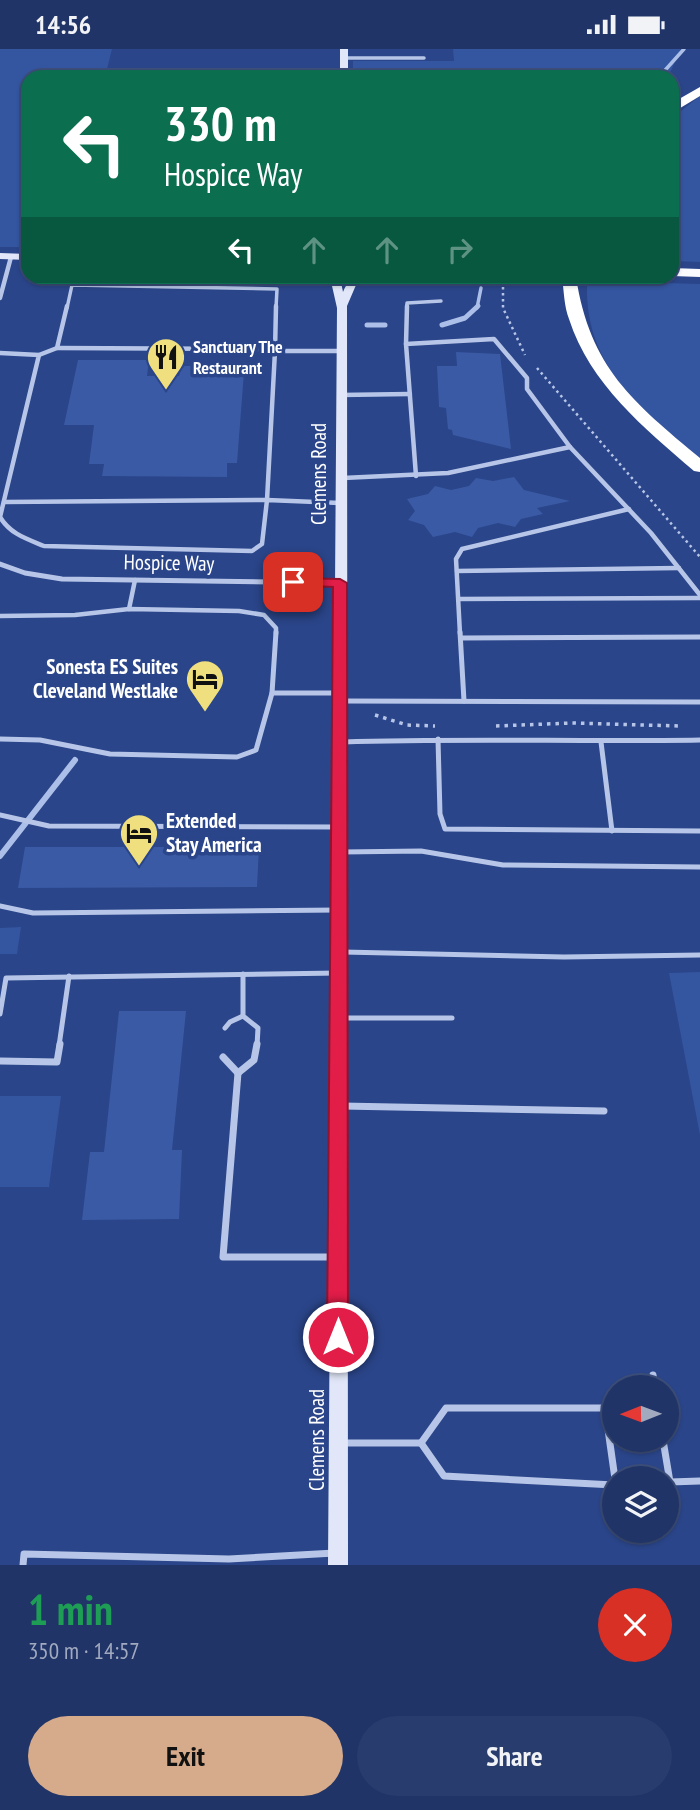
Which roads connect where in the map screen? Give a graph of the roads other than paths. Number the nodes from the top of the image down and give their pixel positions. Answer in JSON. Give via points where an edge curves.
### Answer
{"nodes":[{"id":1,"x":344,"y":54,"type":"edge"},
{"id":2,"x":424,"y":58,"type":"dead end"},
{"id":3,"x":700,"y":90,"type":"edge"},
{"id":4,"x":679,"y":104,"type":"edge"},
{"id":5,"x":5,"y":257,"type":"edge"},
{"id":6,"x":679,"y":272,"type":"edge"},
{"id":7,"x":700,"y":273,"type":"edge"},
{"id":8,"x":337,"y":284,"type":"edge"},
{"id":9,"x":352,"y":284,"type":"edge"},
{"id":10,"x":570,"y":284,"type":"edge"},
{"id":11,"x":0,"y":298,"type":"edge"},
{"id":12,"x":441,"y":301,"type":"dead end"},
{"id":13,"x":342,"y":308,"type":"junction"},
{"id":14,"x":406,"y":344,"type":"junction"},
{"id":15,"x":57,"y":348,"type":"junction"},
{"id":16,"x":275,"y":350,"type":"junction"},
{"id":17,"x":341,"y":351,"type":"junction"},
{"id":18,"x":0,"y":353,"type":"edge"},
{"id":19,"x":39,"y":355,"type":"junction"},
{"id":20,"x":410,"y":394,"type":"junction"},
{"id":21,"x":340,"y":395,"type":"junction"},
{"id":22,"x":570,"y":447,"type":"junction"},
{"id":23,"x":700,"y":467,"type":"edge"},
{"id":24,"x":416,"y":476,"type":"junction"},
{"id":25,"x":340,"y":478,"type":"junction"},
{"id":26,"x":267,"y":500,"type":"junction"},
{"id":27,"x":4,"y":502,"type":"junction"},
{"id":28,"x":340,"y":503,"type":"junction"},
{"id":29,"x":629,"y":509,"type":"junction"},
{"id":30,"x":0,"y":564,"type":"edge"},
{"id":31,"x":679,"y":568,"type":"junction"},
{"id":32,"x":457,"y":571,"type":"junction"},
{"id":33,"x":135,"y":580,"type":"junction"},
{"id":34,"x":340,"y":583,"type":"junction"},
{"id":35,"x":700,"y":596,"type":"edge"},
{"id":36,"x":459,"y":599,"type":"junction"},
{"id":37,"x":129,"y":609,"type":"junction"},
{"id":38,"x":0,"y":616,"type":"edge"},
{"id":39,"x":700,"y":637,"type":"edge"},
{"id":40,"x":461,"y":638,"type":"junction"},
{"id":41,"x":272,"y":693,"type":"junction"},
{"id":42,"x":340,"y":697,"type":"junction"},
{"id":43,"x":464,"y":701,"type":"junction"},
{"id":44,"x":700,"y":702,"type":"edge"},
{"id":45,"x":0,"y":739,"type":"edge"},
{"id":46,"x":438,"y":739,"type":"junction"},
{"id":47,"x":700,"y":740,"type":"edge"},
{"id":48,"x":339,"y":742,"type":"junction"},
{"id":49,"x":601,"y":742,"type":"junction"},
{"id":50,"x":0,"y":815,"type":"edge"},
{"id":51,"x":339,"y":827,"type":"junction"},
{"id":52,"x":612,"y":831,"type":"junction"},
{"id":53,"x":700,"y":831,"type":"edge"},
{"id":54,"x":339,"y":852,"type":"junction"},
{"id":55,"x":700,"y":867,"type":"edge"},
{"id":56,"x":0,"y":906,"type":"edge"},
{"id":57,"x":339,"y":910,"type":"junction"},
{"id":58,"x":339,"y":953,"type":"junction"},
{"id":59,"x":700,"y":955,"type":"edge"},
{"id":60,"x":243,"y":974,"type":"junction"},
{"id":61,"x":339,"y":974,"type":"junction"},
{"id":62,"x":69,"y":976,"type":"junction"},
{"id":63,"x":0,"y":1014,"type":"edge"},
{"id":64,"x":243,"y":1016,"type":"junction"},
{"id":65,"x":339,"y":1018,"type":"junction"},
{"id":66,"x":452,"y":1018,"type":"dead end"},
{"id":67,"x":225,"y":1028,"type":"dead end"},
{"id":68,"x":223,"y":1057,"type":"dead end"},
{"id":69,"x":0,"y":1062,"type":"edge"},
{"id":70,"x":238,"y":1073,"type":"junction"},
{"id":71,"x":339,"y":1106,"type":"junction"},
{"id":72,"x":604,"y":1111,"type":"dead end"},
{"id":73,"x":337,"y":1257,"type":"junction"},
{"id":74,"x":338,"y":1443,"type":"junction"},
{"id":75,"x":421,"y":1443,"type":"junction"},
{"id":76,"x":613,"y":1466,"type":"edge"},
{"id":77,"x":679,"y":1482,"type":"edge"},
{"id":78,"x":700,"y":1482,"type":"edge"},
{"id":79,"x":602,"y":1484,"type":"edge"},
{"id":80,"x":338,"y":1559,"type":"edge"},
{"id":81,"x":23,"y":1565,"type":"edge"}],
"edges":[{"from":1,"to":2,"type":"lane"},
{"from":3,"to":4,"type":"highway"},
{"from":5,"to":11,"type":"street"},
{"from":6,"to":7,"type":"main road"},
{"from":8,"to":13,"type":"street","name":"Clemens Road"},
{"from":9,"to":13,"type":"street","name":"Clemens Road"},
{"from":10,"to":23,"type":"highway","via":[[576,319],[597,365],[642,417]]},
{"from":12,"to":14,"type":"lane","via":[[407,303]]},
{"from":13,"to":17,"type":"street","name":"Clemens Road"},
{"from":14,"to":20,"type":"lane"},
{"from":14,"to":22,"type":"lane","via":[[494,339],[527,378],[527,389]]},
{"from":15,"to":16,"type":"lane"},
{"from":15,"to":16,"type":"lane","via":[[72,285],[277,289]]},
{"from":15,"to":19,"type":"lane"},
{"from":16,"to":17,"type":"lane"},
{"from":16,"to":26,"type":"lane"},
{"from":17,"to":21,"type":"street","name":"Clemens Road"},
{"from":18,"to":19,"type":"lane"},
{"from":19,"to":27,"type":"lane"},
{"from":20,"to":21,"type":"lane"},
{"from":20,"to":24,"type":"lane"},
{"from":21,"to":25,"type":"street","name":"Clemens Road"},
{"from":22,"to":24,"type":"lane"},
{"from":22,"to":29,"type":"lane"},
{"from":24,"to":25,"type":"lane"},
{"from":25,"to":28,"type":"street","name":"Clemens Road"},
{"from":26,"to":27,"type":"lane"},
{"from":26,"to":27,"type":"lane","via":[[262,544],[252,551],[44,546],[4,525]]},
{"from":26,"to":28,"type":"lane"},
{"from":28,"to":34,"type":"street","name":"Clemens Road"},
{"from":29,"to":31,"type":"lane"},
{"from":29,"to":32,"type":"lane","via":[[462,549],[456,559]]},
{"from":30,"to":33,"type":"street","name":"Hospice Way","via":[[62,579]]},
{"from":31,"to":32,"type":"lane"},
{"from":31,"to":35,"type":"lane"},
{"from":32,"to":36,"type":"lane"},
{"from":33,"to":34,"type":"street","name":"Hospice Way"},
{"from":33,"to":37,"type":"lane"},
{"from":34,"to":42,"type":"street","name":"Clemens Road"},
{"from":35,"to":36,"type":"lane"},
{"from":36,"to":40,"type":"lane"},
{"from":37,"to":38,"type":"lane"},
{"from":37,"to":41,"type":"lane","via":[[264,615],[276,628]]},
{"from":39,"to":40,"type":"lane"},
{"from":40,"to":43,"type":"lane"},
{"from":41,"to":42,"type":"lane"},
{"from":41,"to":45,"type":"lane","via":[[256,750],[237,757],[110,754],[40,740]]},
{"from":42,"to":43,"type":"lane"},
{"from":42,"to":48,"type":"street","name":"Clemens Road"},
{"from":43,"to":44,"type":"lane"},
{"from":46,"to":48,"type":"lane"},
{"from":46,"to":49,"type":"lane"},
{"from":46,"to":52,"type":"lane","via":[[440,814],[445,829]]},
{"from":47,"to":49,"type":"lane"},
{"from":48,"to":51,"type":"street","name":"Clemens Road"},
{"from":49,"to":52,"type":"lane"},
{"from":50,"to":51,"type":"lane","via":[[49,826]]},
{"from":51,"to":54,"type":"street","name":"Clemens Road"},
{"from":52,"to":53,"type":"lane"},
{"from":54,"to":55,"type":"lane","via":[[421,851],[503,865]]},
{"from":54,"to":57,"type":"street","name":"Clemens Road"},
{"from":56,"to":57,"type":"lane","via":[[33,913]]},
{"from":57,"to":58,"type":"street","name":"Clemens Road"},
{"from":58,"to":59,"type":"lane"},
{"from":58,"to":61,"type":"street","name":"Clemens Road"},
{"from":60,"to":61,"type":"lane"},
{"from":60,"to":62,"type":"lane"},
{"from":60,"to":64,"type":"lane"},
{"from":61,"to":65,"type":"street","name":"Clemens Road"},
{"from":62,"to":63,"type":"lane","via":[[6,978]]},
{"from":62,"to":69,"type":"lane","via":[[57,1062]]},
{"from":64,"to":67,"type":"lane"},
{"from":64,"to":70,"type":"lane","via":[[258,1028],[257,1058]]},
{"from":65,"to":66,"type":"lane"},
{"from":65,"to":71,"type":"street","name":"Clemens Road"},
{"from":68,"to":70,"type":"lane"},
{"from":70,"to":73,"type":"lane","via":[[223,1257]]},
{"from":71,"to":72,"type":"lane"},
{"from":71,"to":73,"type":"street","name":"Clemens Road"},
{"from":73,"to":74,"type":"street","name":"Clemens Road"},
{"from":74,"to":75,"type":"lane"},
{"from":74,"to":80,"type":"street","name":"Clemens Road"},
{"from":75,"to":76,"type":"lane","via":[[446,1408],[606,1408]]},
{"from":75,"to":79,"type":"lane","via":[[444,1476]]},
{"from":77,"to":78,"type":"lane"},
{"from":80,"to":81,"type":"lane","via":[[24,1554]]}]}
